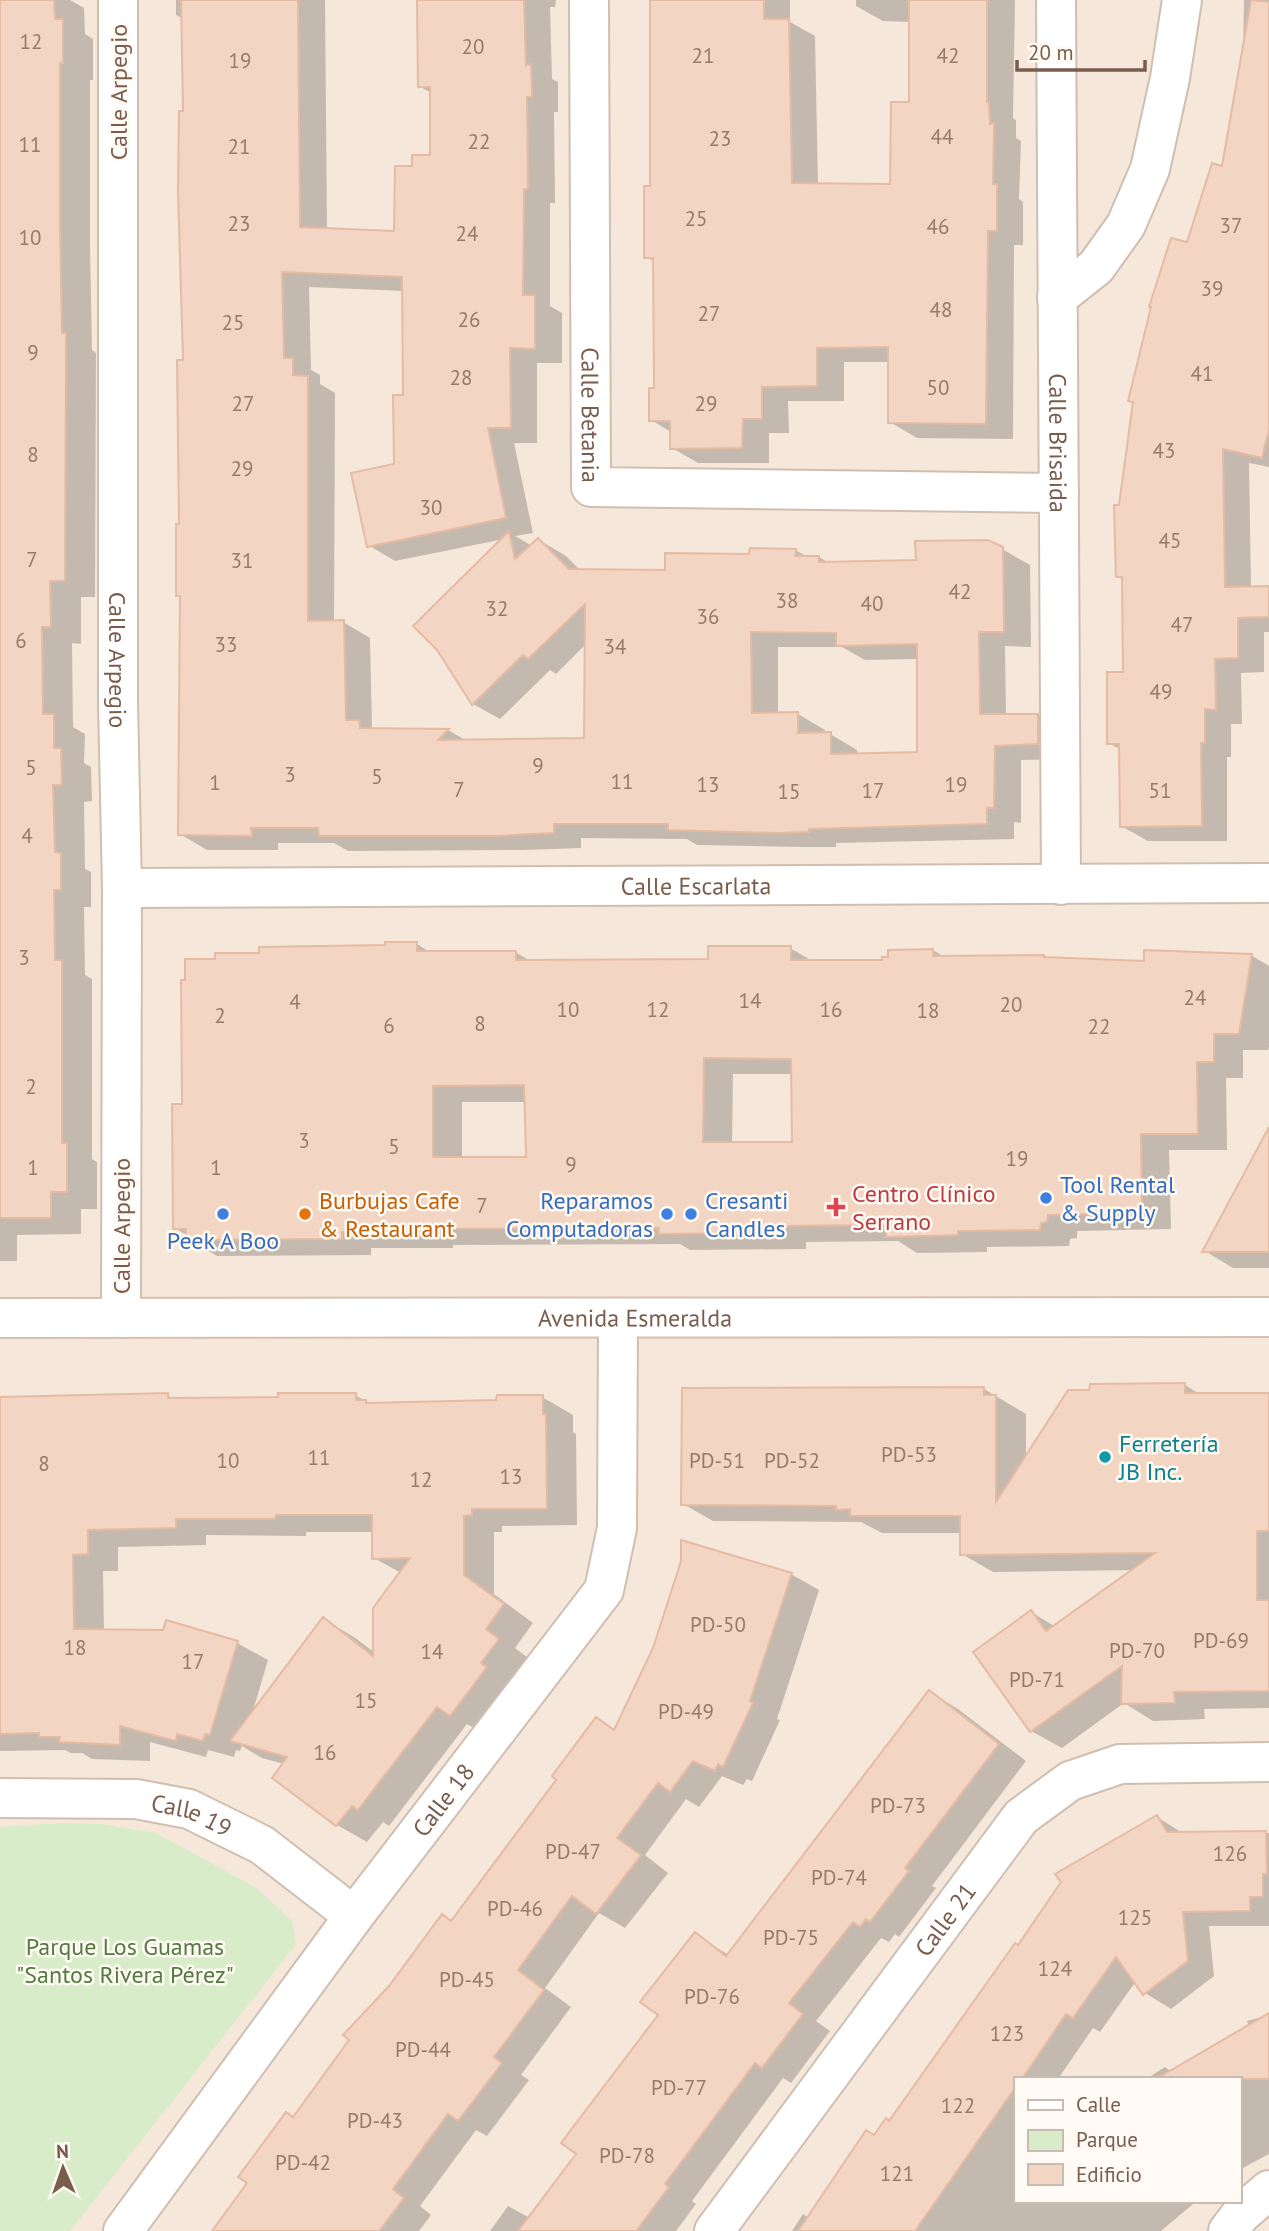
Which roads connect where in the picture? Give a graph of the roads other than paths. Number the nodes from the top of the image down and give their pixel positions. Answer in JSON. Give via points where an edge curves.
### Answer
{"nodes":[{"id":1,"x":118,"y":0,"type":"edge"},
{"id":2,"x":589,"y":0,"type":"edge"},
{"id":3,"x":1056,"y":0,"type":"edge"},
{"id":4,"x":1182,"y":0,"type":"edge"},
{"id":5,"x":1056,"y":299,"type":"junction"},
{"id":6,"x":1059,"y":493,"type":"junction"},
{"id":7,"x":1269,"y":883,"type":"edge"},
{"id":8,"x":1061,"y":885,"type":"junction"},
{"id":9,"x":122,"y":888,"type":"junction"},
{"id":10,"x":1269,"y":1317,"type":"edge"},
{"id":11,"x":0,"y":1318,"type":"edge"},
{"id":12,"x":121,"y":1318,"type":"junction"},
{"id":13,"x":618,"y":1319,"type":"junction"},
{"id":14,"x":1269,"y":1762,"type":"edge"},
{"id":15,"x":0,"y":1798,"type":"edge"},
{"id":16,"x":354,"y":1916,"type":"junction"},
{"id":17,"x":1269,"y":2190,"type":"edge"},
{"id":18,"x":122,"y":2231,"type":"edge"},
{"id":19,"x":714,"y":2231,"type":"edge"},
{"id":20,"x":1228,"y":2231,"type":"edge"}],
"edges":[{"from":1,"to":9,"type":"street","name":"Calle Arpegio"},
{"from":2,"to":6,"type":"street","name":"Calle Betania","via":[[591,487]]},
{"from":3,"to":5,"type":"street","name":"Calle Brisaida"},
{"from":4,"to":5,"type":"street","via":[[1150,169],[1126,225],[1096,267]]},
{"from":5,"to":6,"type":"street","name":"Calle Brisaida"},
{"from":6,"to":8,"type":"street","name":"Calle Brisaida"},
{"from":7,"to":8,"type":"street","name":"Calle Escarlata"},
{"from":8,"to":9,"type":"street","name":"Calle Escarlata"},
{"from":9,"to":12,"type":"street","name":"Calle Arpegio"},
{"from":10,"to":13,"type":"street","name":"Avenida Esmeralda"},
{"from":11,"to":12,"type":"street","name":"Avenida Esmeralda"},
{"from":12,"to":13,"type":"street","name":"Avenida Esmeralda"},
{"from":13,"to":16,"type":"street","name":"Calle 18","via":[[617,1528],[604,1590]]},
{"from":14,"to":19,"type":"street","name":"Calle 21","via":[[1120,1764],[1070,1781],[1021,1817]]},
{"from":15,"to":16,"type":"street","name":"Calle 19","via":[[136,1799],[189,1809],[262,1844]]},
{"from":16,"to":18,"type":"street","name":"Calle 18"},
{"from":17,"to":20,"type":"street"}]}
